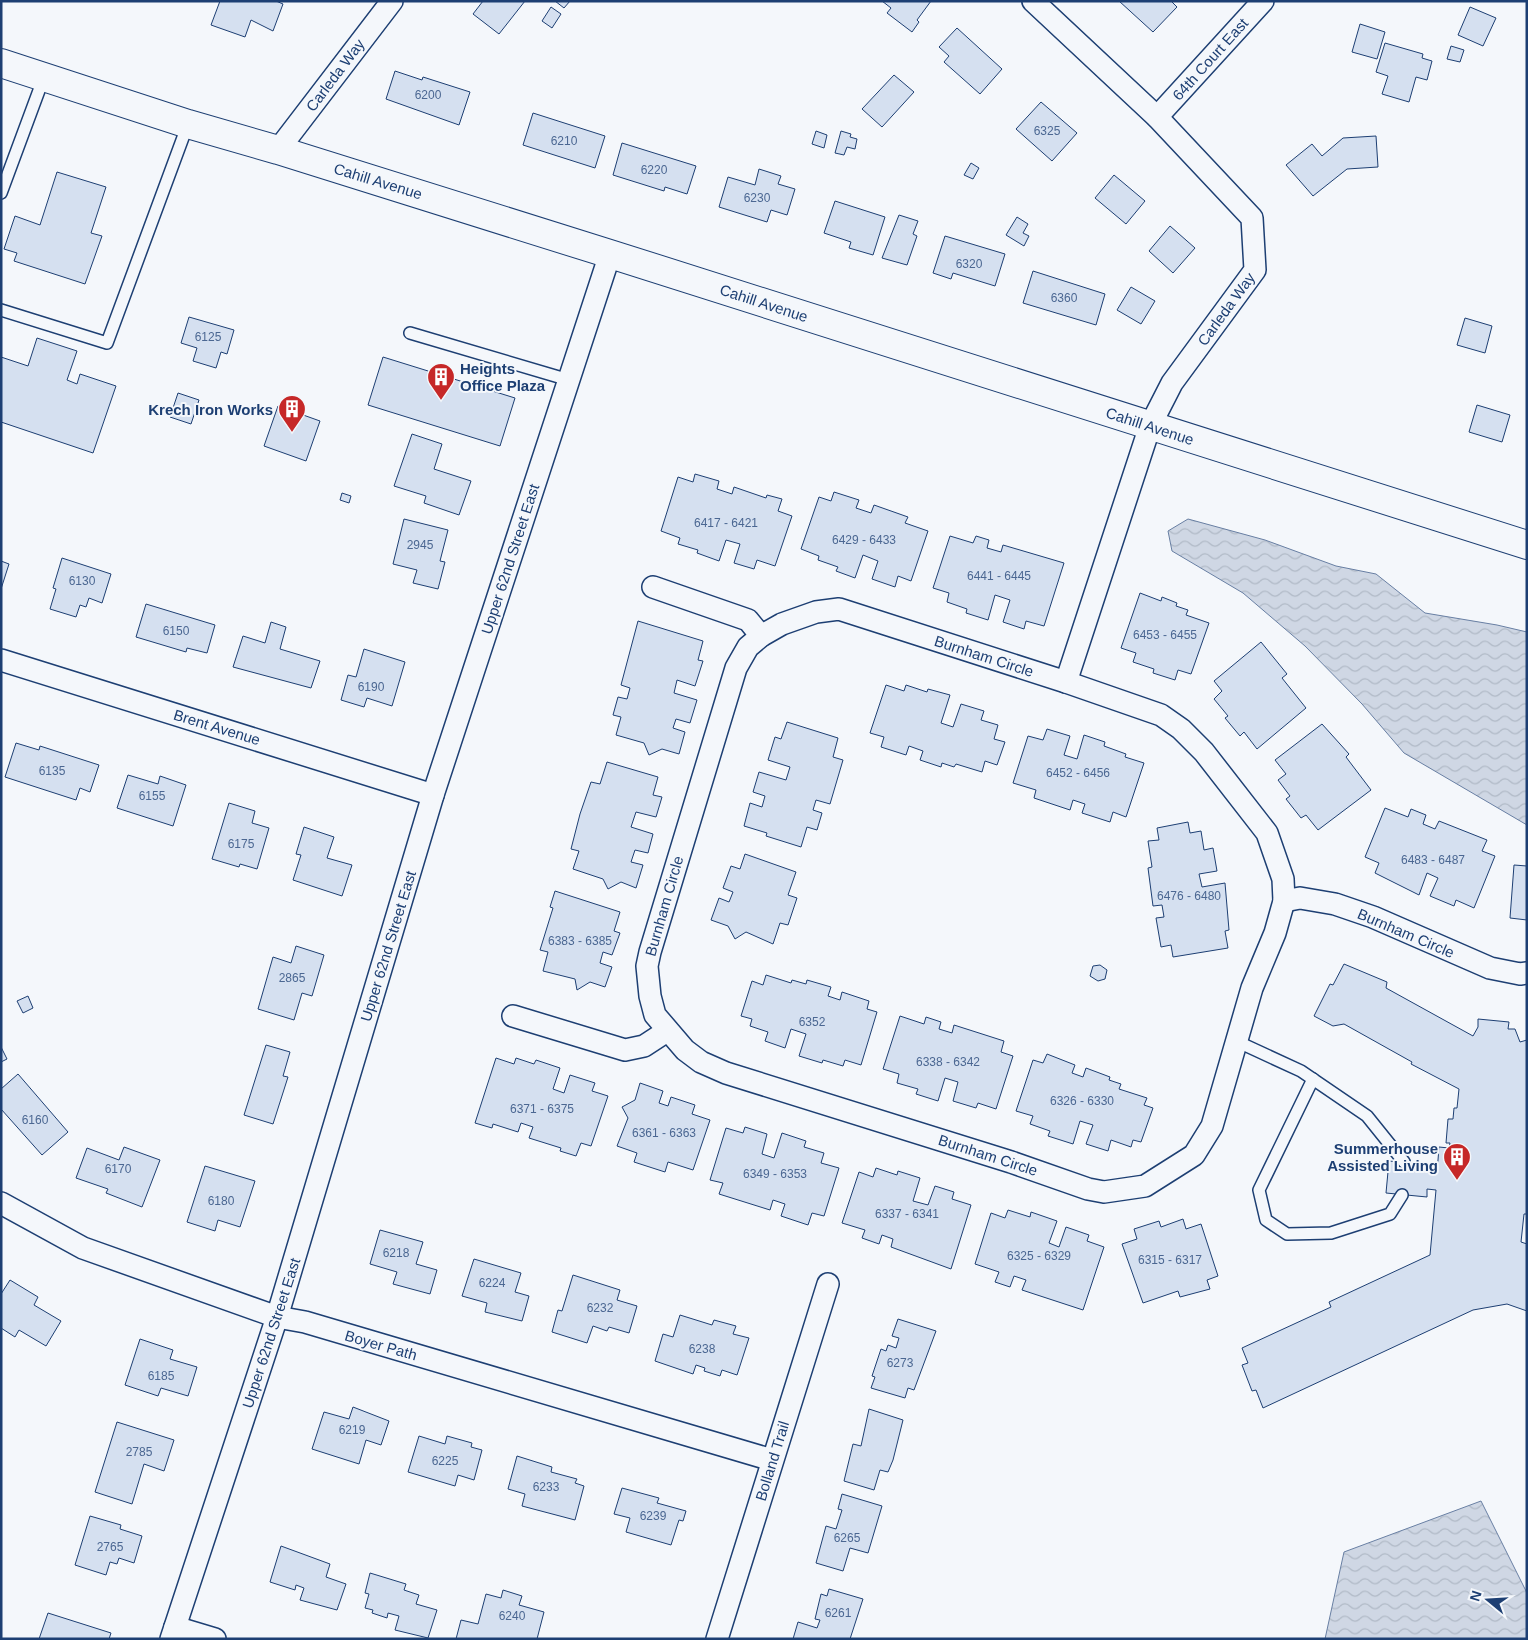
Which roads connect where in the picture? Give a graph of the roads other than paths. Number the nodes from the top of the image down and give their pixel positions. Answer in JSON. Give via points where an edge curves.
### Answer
{"nodes":[{"id":1,"x":392,"y":1,"type":"edge"},
{"id":2,"x":1033,"y":1,"type":"edge"},
{"id":3,"x":1263,"y":1,"type":"edge"},
{"id":4,"x":1,"y":63,"type":"edge"},
{"id":5,"x":44,"y":77,"type":"junction"},
{"id":6,"x":1158,"y":117,"type":"junction"},
{"id":7,"x":188,"y":124,"type":"junction"},
{"id":8,"x":278,"y":150,"type":"junction"},
{"id":9,"x":1,"y":193,"type":"edge"},
{"id":10,"x":610,"y":254,"type":"junction"},
{"id":11,"x":1,"y":310,"type":"edge"},
{"id":12,"x":410,"y":333,"type":"dead end"},
{"id":13,"x":569,"y":380,"type":"junction"},
{"id":14,"x":1150,"y":426,"type":"junction"},
{"id":15,"x":1527,"y":545,"type":"edge"},
{"id":16,"x":653,"y":587,"type":"dead end"},
{"id":17,"x":761,"y":636,"type":"junction"},
{"id":18,"x":1,"y":660,"type":"edge"},
{"id":19,"x":1066,"y":682,"type":"junction"},
{"id":20,"x":433,"y":795,"type":"junction"},
{"id":21,"x":1284,"y":901,"type":"junction"},
{"id":22,"x":1527,"y":973,"type":"edge"},
{"id":23,"x":513,"y":1016,"type":"dead end"},
{"id":24,"x":667,"y":1031,"type":"junction"},
{"id":25,"x":1236,"y":1041,"type":"junction"},
{"id":26,"x":1313,"y":1079,"type":"junction"},
{"id":27,"x":1404,"y":1162,"type":"dead end"},
{"id":28,"x":1402,"y":1195,"type":"dead end"},
{"id":29,"x":1,"y":1203,"type":"edge"},
{"id":30,"x":828,"y":1284,"type":"dead end"},
{"id":31,"x":277,"y":1317,"type":"junction"},
{"id":32,"x":772,"y":1460,"type":"junction"},
{"id":33,"x":173,"y":1633,"type":"edge"},
{"id":34,"x":215,"y":1639,"type":"edge"},
{"id":35,"x":717,"y":1639,"type":"edge"}],
"edges":[{"from":1,"to":8,"type":"street","name":"Carleda Way"},
{"from":2,"to":6,"type":"street","name":"Carleda Way"},
{"from":3,"to":6,"type":"street","name":"64th Court East"},
{"from":4,"to":5,"type":"street","name":"Cahill Avenue"},
{"from":5,"to":7,"type":"street","name":"Cahill Avenue"},
{"from":5,"to":9,"type":"lane"},
{"from":6,"to":14,"type":"street","name":"Carleda Way","via":[[1252,218],[1256,270],[1172,383]]},
{"from":7,"to":8,"type":"street","name":"Cahill Avenue"},
{"from":7,"to":11,"type":"lane","via":[[107,343]]},
{"from":8,"to":10,"type":"street","name":"Cahill Avenue"},
{"from":10,"to":13,"type":"street","name":"Upper 62nd Street East"},
{"from":10,"to":14,"type":"street","name":"Cahill Avenue"},
{"from":12,"to":13,"type":"lane"},
{"from":13,"to":20,"type":"street","name":"Upper 62nd Street East"},
{"from":14,"to":15,"type":"street","name":"Cahill Avenue"},
{"from":14,"to":19,"type":"street","name":"Carleda Way"},
{"from":16,"to":17,"type":"street","via":[[748,620]]},
{"from":17,"to":19,"type":"street","name":"Burnham Circle","via":[[782,624],[816,612],[839,609]]},
{"from":17,"to":24,"type":"street","name":"Burnham Circle","via":[[748,648],[736,668],[646,966],[655,1015]]},
{"from":18,"to":20,"type":"street","name":"Brent Avenue"},
{"from":19,"to":21,"type":"street","name":"Burnham Circle","via":[[1161,715],[1199,746],[1267,833],[1283,879]]},
{"from":20,"to":31,"type":"street","name":"Upper 62nd Street East"},
{"from":21,"to":22,"type":"street","name":"Burnham Circle","via":[[1300,898],[1335,904],[1490,968]]},
{"from":21,"to":25,"type":"street","name":"Burnham Circle"},
{"from":23,"to":24,"type":"street","via":[[625,1050],[644,1046]]},
{"from":24,"to":25,"type":"street","name":"Burnham Circle","via":[[701,1062],[726,1073],[1104,1192],[1145,1186],[1194,1155],[1212,1126]]},
{"from":25,"to":26,"type":"lane"},
{"from":26,"to":27,"type":"lane","via":[[1367,1116]]},
{"from":26,"to":28,"type":"lane","via":[[1259,1190],[1266,1220],[1288,1234],[1331,1233],[1390,1214]]},
{"from":29,"to":31,"type":"street","name":"Boyer Path","via":[[83,1248]]},
{"from":30,"to":32,"type":"street","name":"Bolland Trail"},
{"from":31,"to":32,"type":"street","name":"Boyer Path","via":[[315,1325]]},
{"from":31,"to":33,"type":"street","name":"Upper 62nd Street East"},
{"from":32,"to":35,"type":"street","name":"Bolland Trail"},
{"from":33,"to":34,"type":"street"}]}
